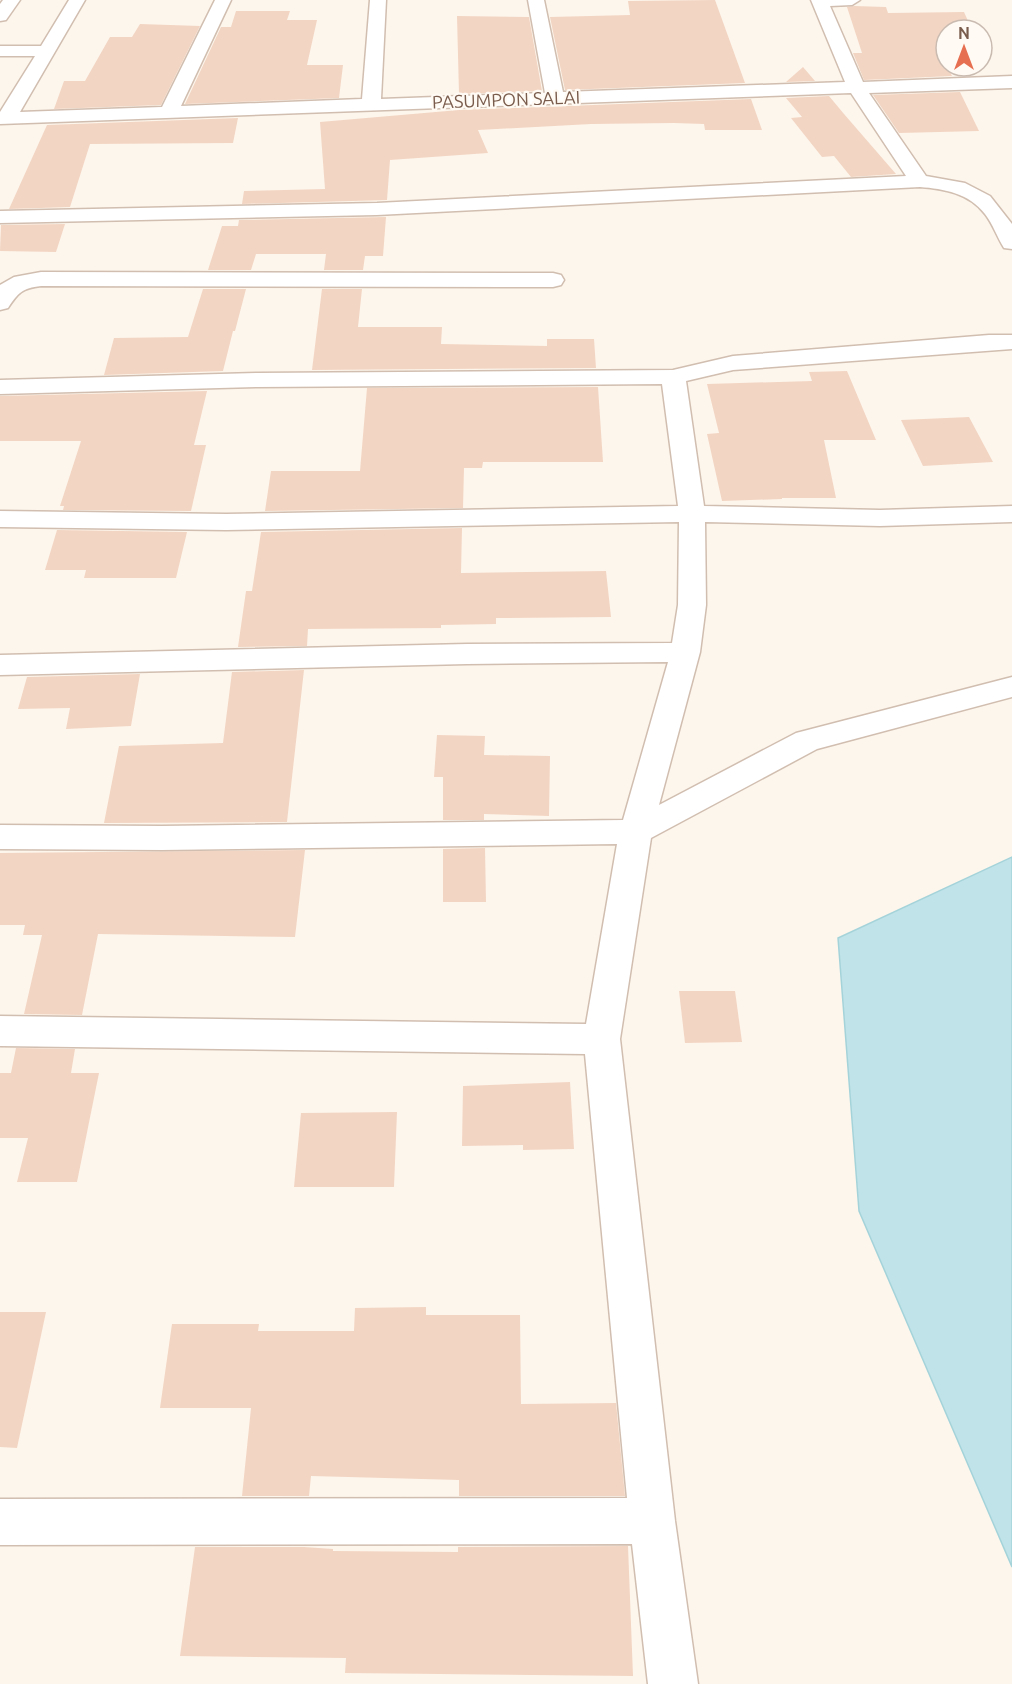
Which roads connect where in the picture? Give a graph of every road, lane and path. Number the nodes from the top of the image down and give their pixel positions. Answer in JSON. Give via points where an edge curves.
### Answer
{"nodes":[{"id":1,"x":12,"y":0,"type":"edge"},
{"id":2,"x":77,"y":0,"type":"edge"},
{"id":3,"x":223,"y":0,"type":"edge"},
{"id":4,"x":378,"y":0,"type":"edge"},
{"id":5,"x":536,"y":0,"type":"edge"},
{"id":6,"x":819,"y":0,"type":"edge"},
{"id":7,"x":852,"y":0,"type":"edge"},
{"id":8,"x":0,"y":16,"type":"edge"},
{"id":9,"x":0,"y":51,"type":"edge"},
{"id":10,"x":46,"y":51,"type":"junction"},
{"id":11,"x":1012,"y":82,"type":"edge"},
{"id":12,"x":856,"y":87,"type":"junction"},
{"id":13,"x":555,"y":99,"type":"junction"},
{"id":14,"x":371,"y":105,"type":"junction"},
{"id":15,"x":169,"y":112,"type":"junction"},
{"id":16,"x":3,"y":118,"type":"edge"},
{"id":17,"x":920,"y":181,"type":"junction"},
{"id":18,"x":0,"y":217,"type":"edge"},
{"id":19,"x":1012,"y":243,"type":"edge"},
{"id":20,"x":553,"y":280,"type":"dead end"},
{"id":21,"x":0,"y":303,"type":"edge"},
{"id":22,"x":1012,"y":342,"type":"edge"},
{"id":23,"x":673,"y":377,"type":"junction"},
{"id":24,"x":0,"y":387,"type":"edge"},
{"id":25,"x":692,"y":514,"type":"junction"},
{"id":26,"x":1012,"y":514,"type":"edge"},
{"id":27,"x":0,"y":519,"type":"edge"},
{"id":28,"x":685,"y":652,"type":"junction"},
{"id":29,"x":0,"y":665,"type":"edge"},
{"id":30,"x":1012,"y":687,"type":"edge"},
{"id":31,"x":636,"y":832,"type":"junction"},
{"id":32,"x":0,"y":837,"type":"edge"},
{"id":33,"x":0,"y":1031,"type":"edge"},
{"id":34,"x":602,"y":1039,"type":"junction"},
{"id":35,"x":652,"y":1521,"type":"junction"},
{"id":36,"x":0,"y":1522,"type":"edge"},
{"id":37,"x":673,"y":1684,"type":"edge"}],
"edges":[{"from":1,"to":8,"type":"street"},
{"from":2,"to":10,"type":"street"},
{"from":3,"to":15,"type":"street"},
{"from":4,"to":14,"type":"street"},
{"from":5,"to":13,"type":"street"},
{"from":6,"to":7,"type":"street"},
{"from":6,"to":12,"type":"street"},
{"from":9,"to":10,"type":"street"},
{"from":10,"to":16,"type":"street"},
{"from":11,"to":12,"type":"street","name":"PASUMPON SALAI"},
{"from":12,"to":13,"type":"street","name":"PASUMPON SALAI"},
{"from":12,"to":17,"type":"street"},
{"from":13,"to":14,"type":"street","name":"PASUMPON SALAI"},
{"from":14,"to":15,"type":"street","name":"PASUMPON SALAI"},
{"from":15,"to":16,"type":"street","name":"PASUMPON SALAI"},
{"from":17,"to":18,"type":"street","via":[[377,210]]},
{"from":17,"to":19,"type":"street","via":[[947,183],[989,206]]},
{"from":20,"to":21,"type":"street","via":[[40,279],[10,286]]},
{"from":22,"to":23,"type":"street","via":[[733,363]]},
{"from":23,"to":24,"type":"street","via":[[258,380]]},
{"from":23,"to":25,"type":"street"},
{"from":25,"to":26,"type":"street","via":[[880,518]]},
{"from":25,"to":27,"type":"street","via":[[226,522]]},
{"from":25,"to":28,"type":"street","via":[[692,605]]},
{"from":28,"to":29,"type":"street"},
{"from":28,"to":31,"type":"street"},
{"from":30,"to":31,"type":"street","via":[[807,741]]},
{"from":31,"to":32,"type":"street"},
{"from":31,"to":34,"type":"street"},
{"from":33,"to":34,"type":"street"},
{"from":34,"to":35,"type":"street"},
{"from":35,"to":36,"type":"street"},
{"from":35,"to":37,"type":"street"}]}
